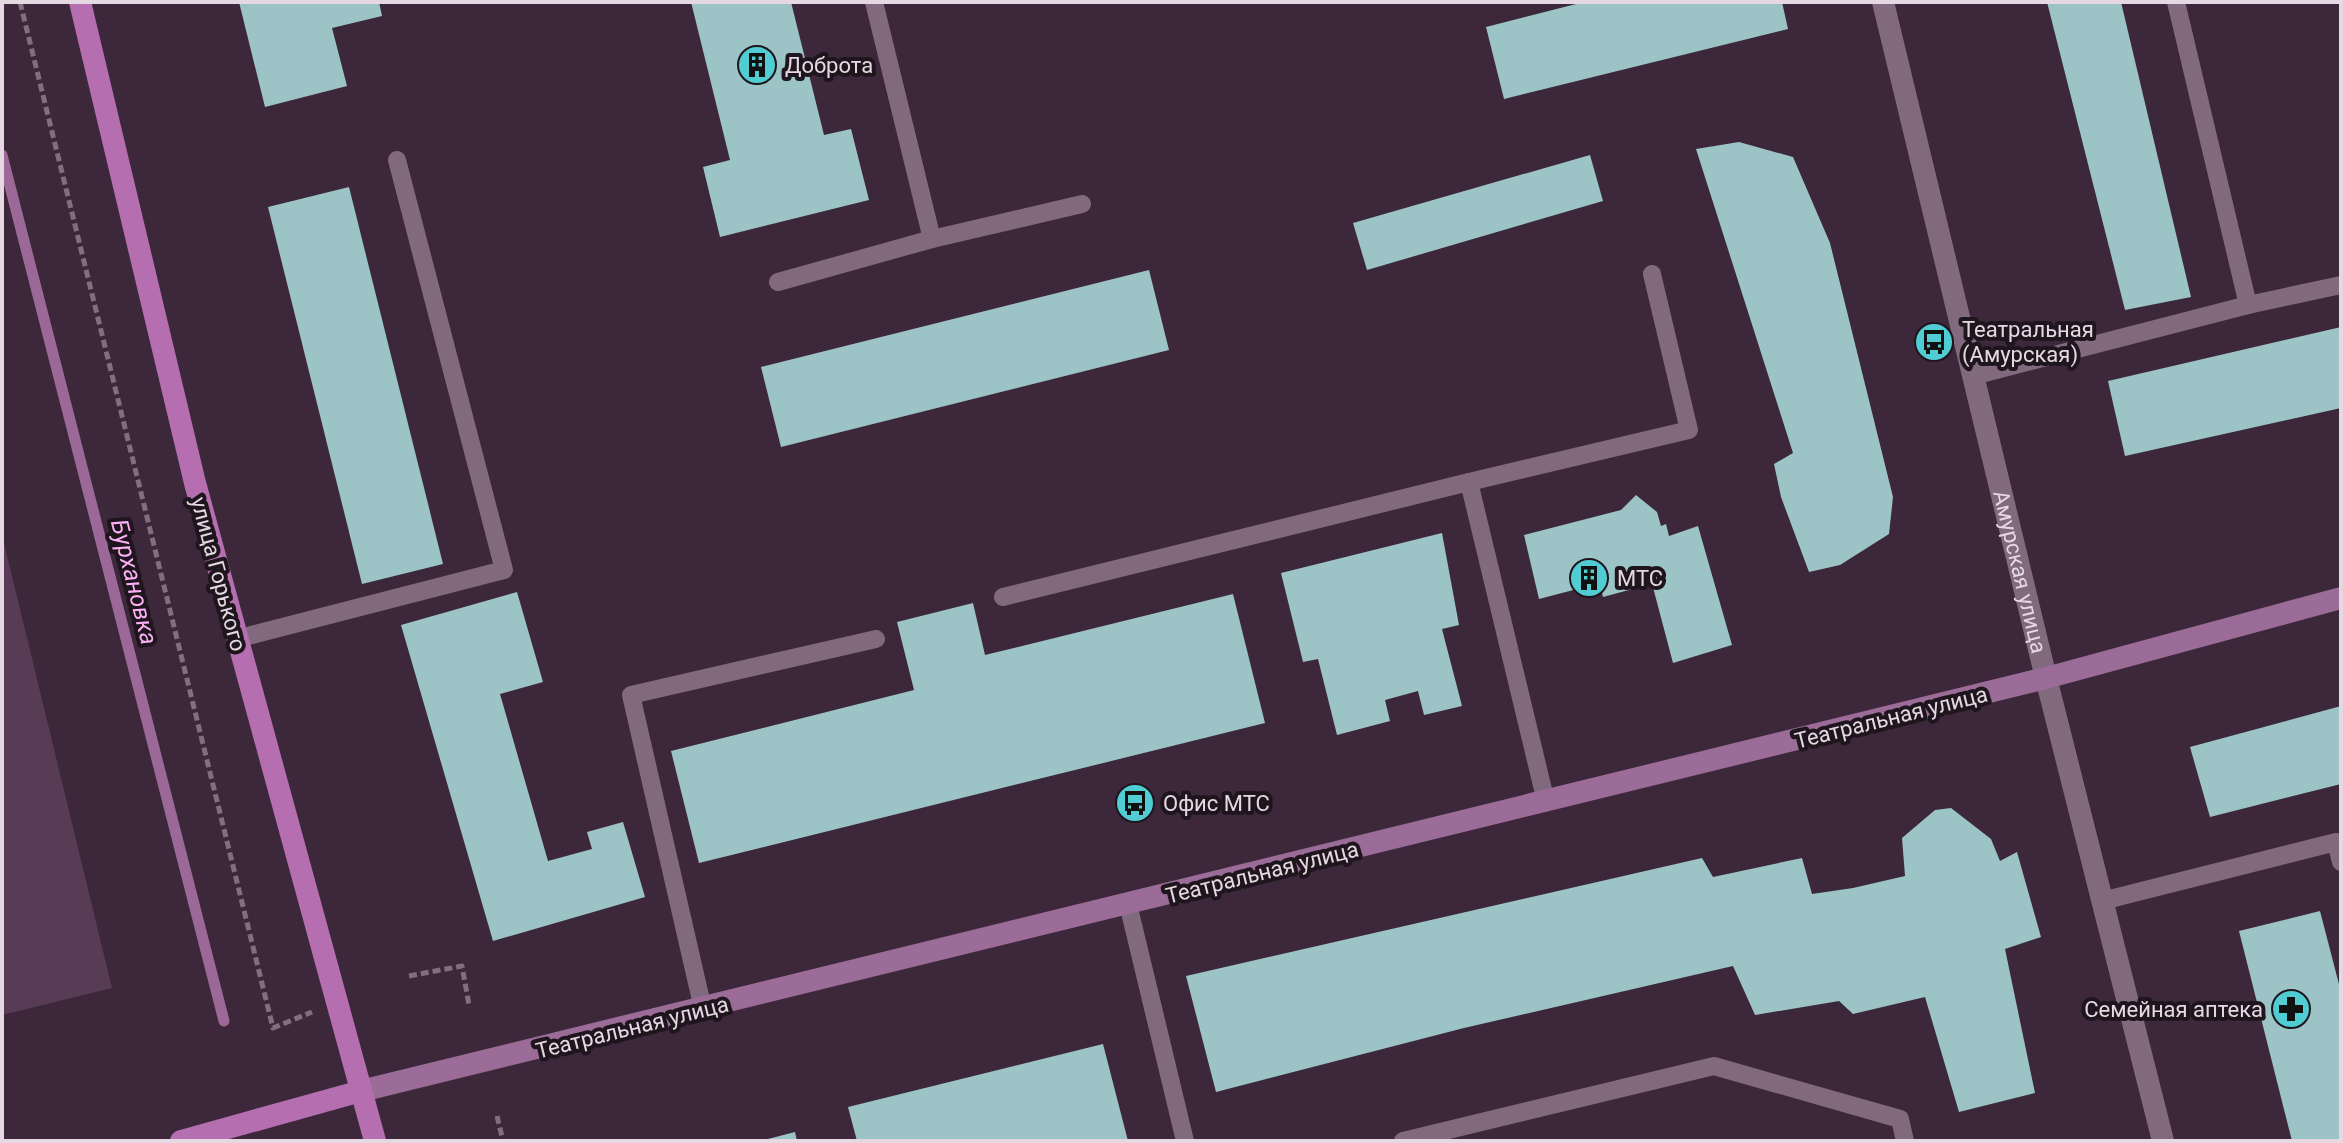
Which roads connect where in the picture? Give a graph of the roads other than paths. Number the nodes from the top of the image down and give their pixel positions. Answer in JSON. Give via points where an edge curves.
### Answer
{"nodes":[{"id":1,"x":80,"y":2,"type":"edge"},
{"id":2,"x":874,"y":2,"type":"edge"},
{"id":3,"x":1883,"y":2,"type":"edge"},
{"id":4,"x":2176,"y":2,"type":"edge"},
{"id":5,"x":397,"y":160,"type":"dead end"},
{"id":6,"x":1082,"y":204,"type":"dead end"},
{"id":7,"x":932,"y":239,"type":"junction"},
{"id":8,"x":1652,"y":274,"type":"dead end"},
{"id":9,"x":778,"y":282,"type":"dead end"},
{"id":10,"x":2341,"y":285,"type":"edge"},
{"id":11,"x":2248,"y":305,"type":"junction"},
{"id":12,"x":1973,"y":376,"type":"junction"},
{"id":13,"x":1469,"y":482,"type":"junction"},
{"id":14,"x":1003,"y":597,"type":"dead end"},
{"id":15,"x":2341,"y":598,"type":"edge"},
{"id":16,"x":236,"y":639,"type":"junction"},
{"id":17,"x":876,"y":639,"type":"dead end"},
{"id":18,"x":2046,"y":678,"type":"junction"},
{"id":19,"x":1546,"y":802,"type":"junction"},
{"id":20,"x":2341,"y":862,"type":"edge"},
{"id":21,"x":2102,"y":901,"type":"junction"},
{"id":22,"x":1128,"y":904,"type":"junction"},
{"id":23,"x":703,"y":1009,"type":"junction"},
{"id":24,"x":361,"y":1091,"type":"junction"},
{"id":25,"x":181,"y":1141,"type":"edge"},
{"id":26,"x":375,"y":1141,"type":"edge"},
{"id":27,"x":1185,"y":1141,"type":"edge"},
{"id":28,"x":1403,"y":1141,"type":"edge"},
{"id":29,"x":1905,"y":1141,"type":"edge"},
{"id":30,"x":2163,"y":1141,"type":"edge"}],
"edges":[{"from":1,"to":16,"type":"main road","name":"улица Горького"},
{"from":2,"to":7,"type":"lane"},
{"from":3,"to":12,"type":"street","name":"Амурская улица"},
{"from":4,"to":11,"type":"lane"},
{"from":5,"to":16,"type":"lane","via":[[504,570]]},
{"from":6,"to":7,"type":"lane"},
{"from":7,"to":9,"type":"lane"},
{"from":8,"to":13,"type":"lane","via":[[1689,430]]},
{"from":10,"to":11,"type":"lane"},
{"from":11,"to":12,"type":"lane"},
{"from":12,"to":18,"type":"street","name":"Амурская улица"},
{"from":13,"to":14,"type":"lane"},
{"from":13,"to":19,"type":"lane"},
{"from":15,"to":18,"type":"main road","name":"Театральная улица"},
{"from":16,"to":24,"type":"main road","name":"улица Горького"},
{"from":17,"to":23,"type":"lane","via":[[631,695]]},
{"from":18,"to":19,"type":"main road","name":"Театральная улица"},
{"from":18,"to":21,"type":"street","name":"Амурская улица"},
{"from":19,"to":22,"type":"main road","name":"Театральная улица"},
{"from":20,"to":21,"type":"lane","via":[[2336,842]]},
{"from":21,"to":30,"type":"street","name":"Амурская улица"},
{"from":22,"to":23,"type":"main road","name":"Театральная улица"},
{"from":22,"to":27,"type":"lane"},
{"from":23,"to":24,"type":"main road","name":"Театральная улица"},
{"from":24,"to":25,"type":"main road","name":"Театральная улица"},
{"from":24,"to":26,"type":"main road","name":"улица Горького"},
{"from":28,"to":29,"type":"lane","via":[[1714,1066],[1900,1119]]}]}
